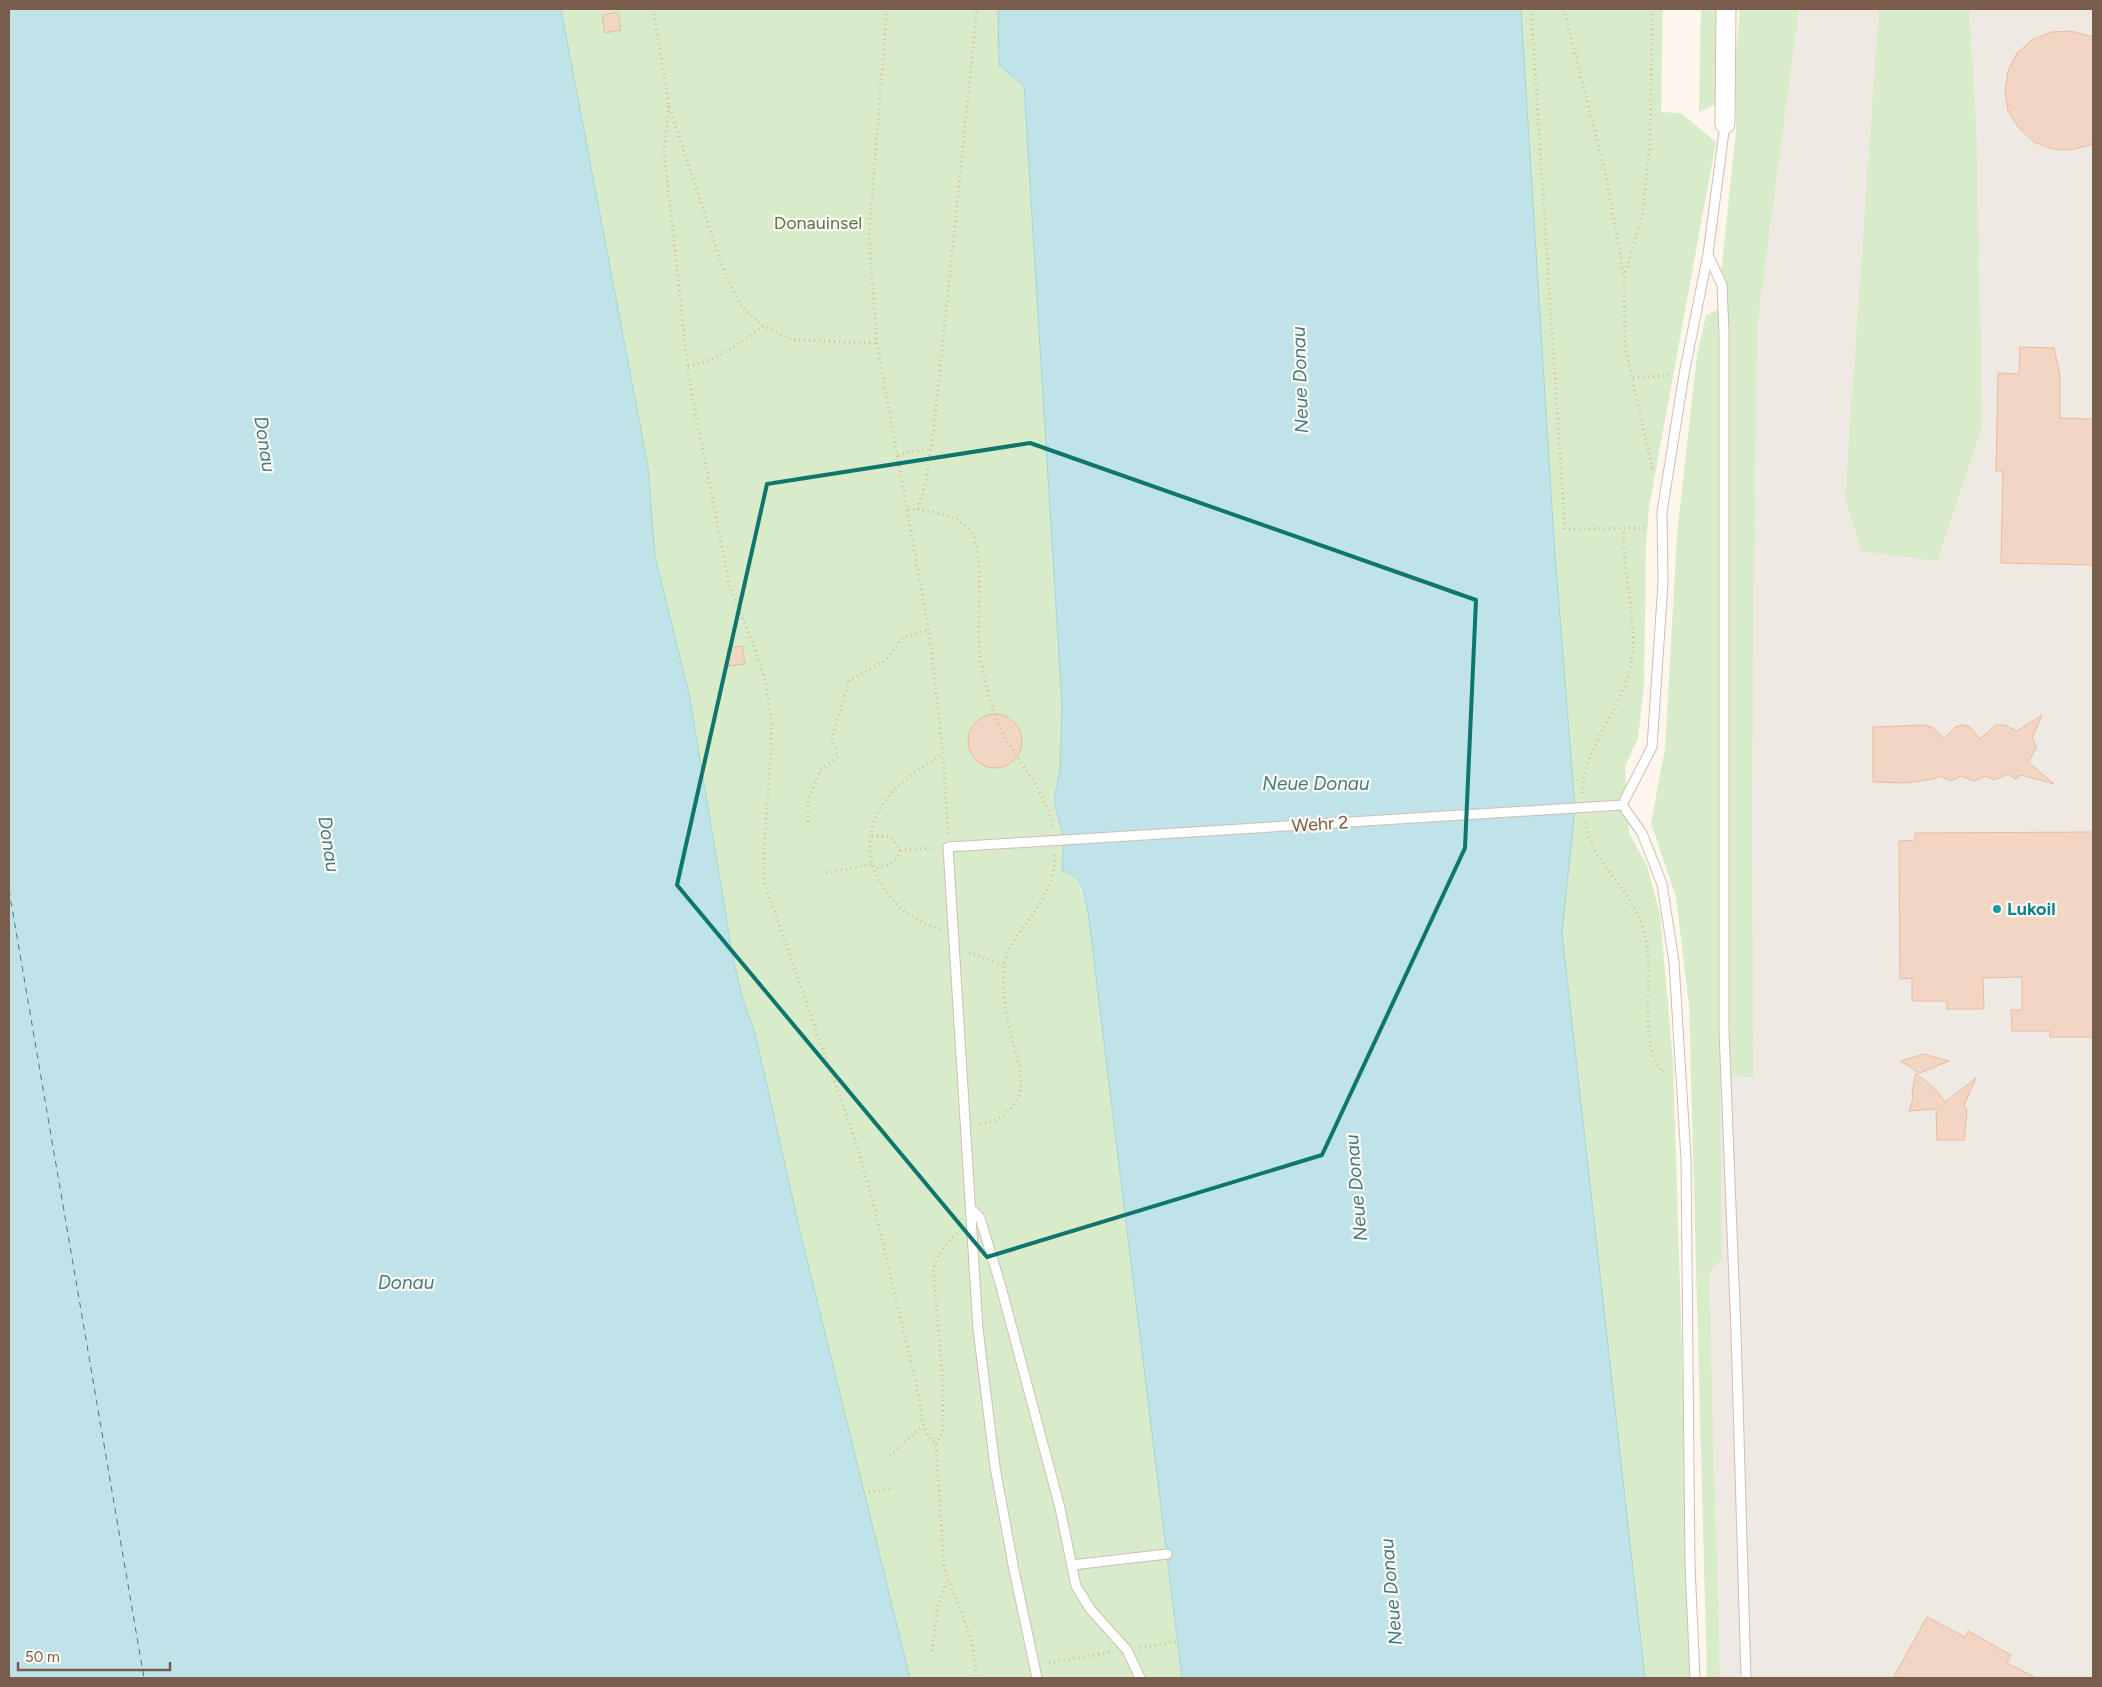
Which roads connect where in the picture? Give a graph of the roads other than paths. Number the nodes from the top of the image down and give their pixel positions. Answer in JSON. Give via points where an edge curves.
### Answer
{"nodes":[{"id":1,"x":1726,"y":9,"type":"edge"},
{"id":2,"x":1725,"y":124,"type":"joint"},
{"id":3,"x":1708,"y":254,"type":"junction"},
{"id":4,"x":1622,"y":805,"type":"junction"},
{"id":5,"x":971,"y":1209,"type":"junction"},
{"id":6,"x":1167,"y":1554,"type":"dead end"},
{"id":7,"x":1072,"y":1566,"type":"junction"},
{"id":8,"x":1037,"y":1678,"type":"edge"},
{"id":9,"x":1140,"y":1678,"type":"edge"},
{"id":10,"x":1695,"y":1678,"type":"edge"},
{"id":11,"x":1746,"y":1678,"type":"edge"}],
"edges":[{"from":1,"to":2,"type":"street"},
{"from":2,"to":3,"type":"lane"},
{"from":3,"to":4,"type":"lane","via":[[1684,374],[1662,512],[1663,583],[1652,747]]},
{"from":3,"to":11,"type":"lane","via":[[1722,285],[1724,333],[1724,1030]]},
{"from":4,"to":5,"type":"lane","name":"Wehr 2","bridge":true,"via":[[948,847]]},
{"from":4,"to":10,"type":"lane","via":[[1642,833],[1662,884],[1674,962],[1686,1159],[1690,1566]]},
{"from":5,"to":7,"type":"lane","via":[[980,1218],[1000,1283],[1060,1508]]},
{"from":5,"to":8,"type":"lane","via":[[986,1405],[1014,1570]]},
{"from":6,"to":7,"type":"lane"},
{"from":7,"to":9,"type":"lane","via":[[1076,1586],[1091,1610],[1127,1650]]}]}
